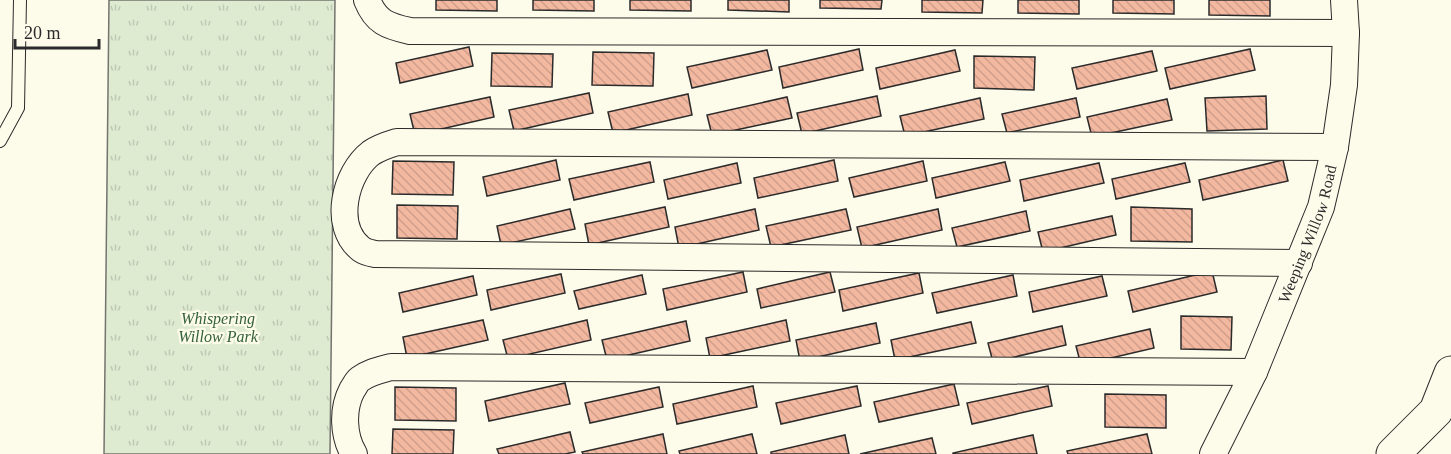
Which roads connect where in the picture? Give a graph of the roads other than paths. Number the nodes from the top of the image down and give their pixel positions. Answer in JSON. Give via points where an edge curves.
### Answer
{"nodes":[{"id":1,"x":20,"y":0,"type":"edge"},
{"id":2,"x":367,"y":0,"type":"edge"},
{"id":3,"x":1344,"y":0,"type":"edge"},
{"id":4,"x":1346,"y":33,"type":"junction"},
{"id":5,"x":0,"y":141,"type":"edge"},
{"id":6,"x":1335,"y":147,"type":"junction"},
{"id":7,"x":1299,"y":263,"type":"junction"},
{"id":8,"x":1254,"y":372,"type":"junction"},
{"id":9,"x":1451,"y":373,"type":"edge"},
{"id":10,"x":354,"y":454,"type":"edge"},
{"id":11,"x":1213,"y":454,"type":"edge"},
{"id":12,"x":1393,"y":454,"type":"edge"}],
"edges":[{"from":1,"to":5,"type":"lane","via":[[18,108]]},
{"from":2,"to":4,"type":"street","via":[[380,21],[410,31]]},
{"from":3,"to":4,"type":"street","name":"Weeping Willow Road"},
{"from":4,"to":6,"type":"street","name":"Weeping Willow Road","via":[[1344,85]]},
{"from":6,"to":7,"type":"street","name":"Weeping Willow Road","via":[[1321,207]]},
{"from":6,"to":7,"type":"street","via":[[397,142],[370,154],[358,167],[344,208],[346,225],[354,240],[363,250],[375,254]]},
{"from":7,"to":8,"type":"street","name":"Weeping Willow Road"},
{"from":8,"to":10,"type":"street","via":[[391,367],[358,380],[350,396],[346,431]]},
{"from":8,"to":11,"type":"street","name":"Weeping Willow Road"},
{"from":9,"to":12,"type":"highway","via":[[1436,411]]}]}
